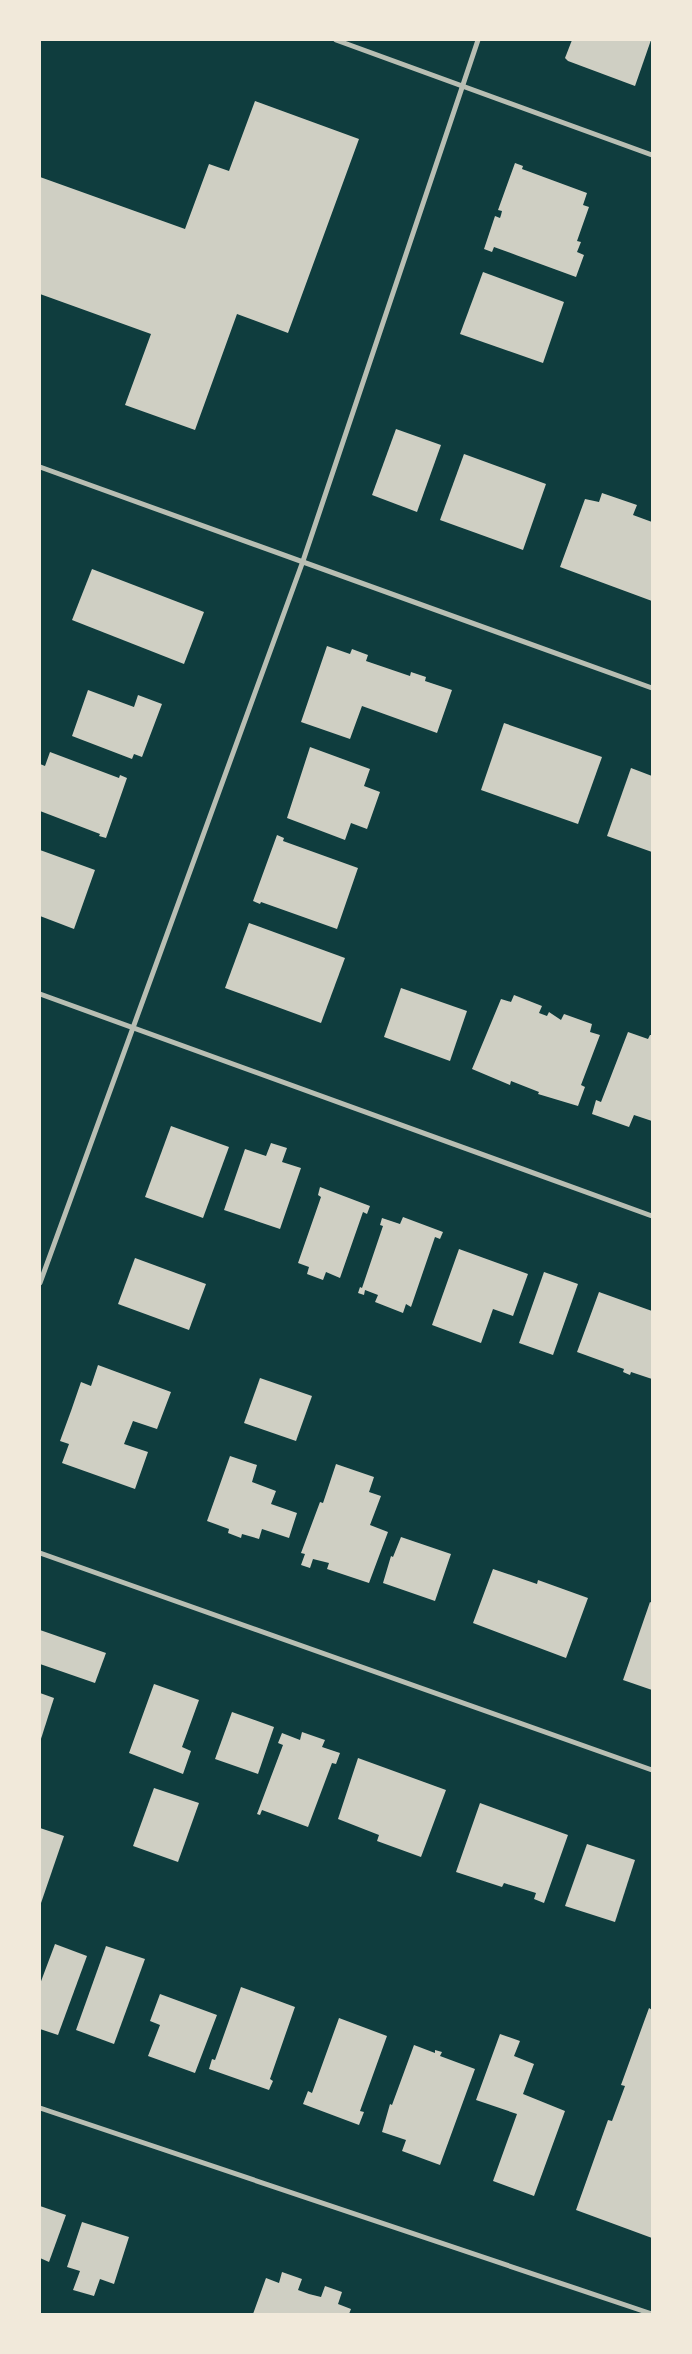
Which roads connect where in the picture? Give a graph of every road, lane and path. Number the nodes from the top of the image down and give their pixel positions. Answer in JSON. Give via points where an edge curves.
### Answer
{"nodes":[{"id":1,"x":336,"y":40,"type":"edge"},
{"id":2,"x":478,"y":40,"type":"edge"},
{"id":3,"x":461,"y":86,"type":"junction"},
{"id":4,"x":652,"y":155,"type":"edge"},
{"id":5,"x":40,"y":467,"type":"edge"},
{"id":6,"x":302,"y":561,"type":"junction"},
{"id":7,"x":652,"y":688,"type":"edge"},
{"id":8,"x":40,"y":994,"type":"edge"},
{"id":9,"x":132,"y":1027,"type":"junction"},
{"id":10,"x":652,"y":1216,"type":"edge"},
{"id":11,"x":40,"y":1283,"type":"edge"},
{"id":12,"x":40,"y":1552,"type":"edge"},
{"id":13,"x":652,"y":1770,"type":"edge"},
{"id":14,"x":40,"y":2108,"type":"edge"},
{"id":15,"x":652,"y":2314,"type":"edge"}],
"edges":[{"from":1,"to":3,"type":"street"},
{"from":2,"to":3,"type":"street"},
{"from":3,"to":4,"type":"street"},
{"from":3,"to":6,"type":"street"},
{"from":5,"to":6,"type":"street"},
{"from":6,"to":7,"type":"street"},
{"from":6,"to":9,"type":"street"},
{"from":8,"to":9,"type":"street"},
{"from":9,"to":10,"type":"street"},
{"from":9,"to":11,"type":"street"},
{"from":12,"to":13,"type":"street"},
{"from":14,"to":15,"type":"street"}]}
